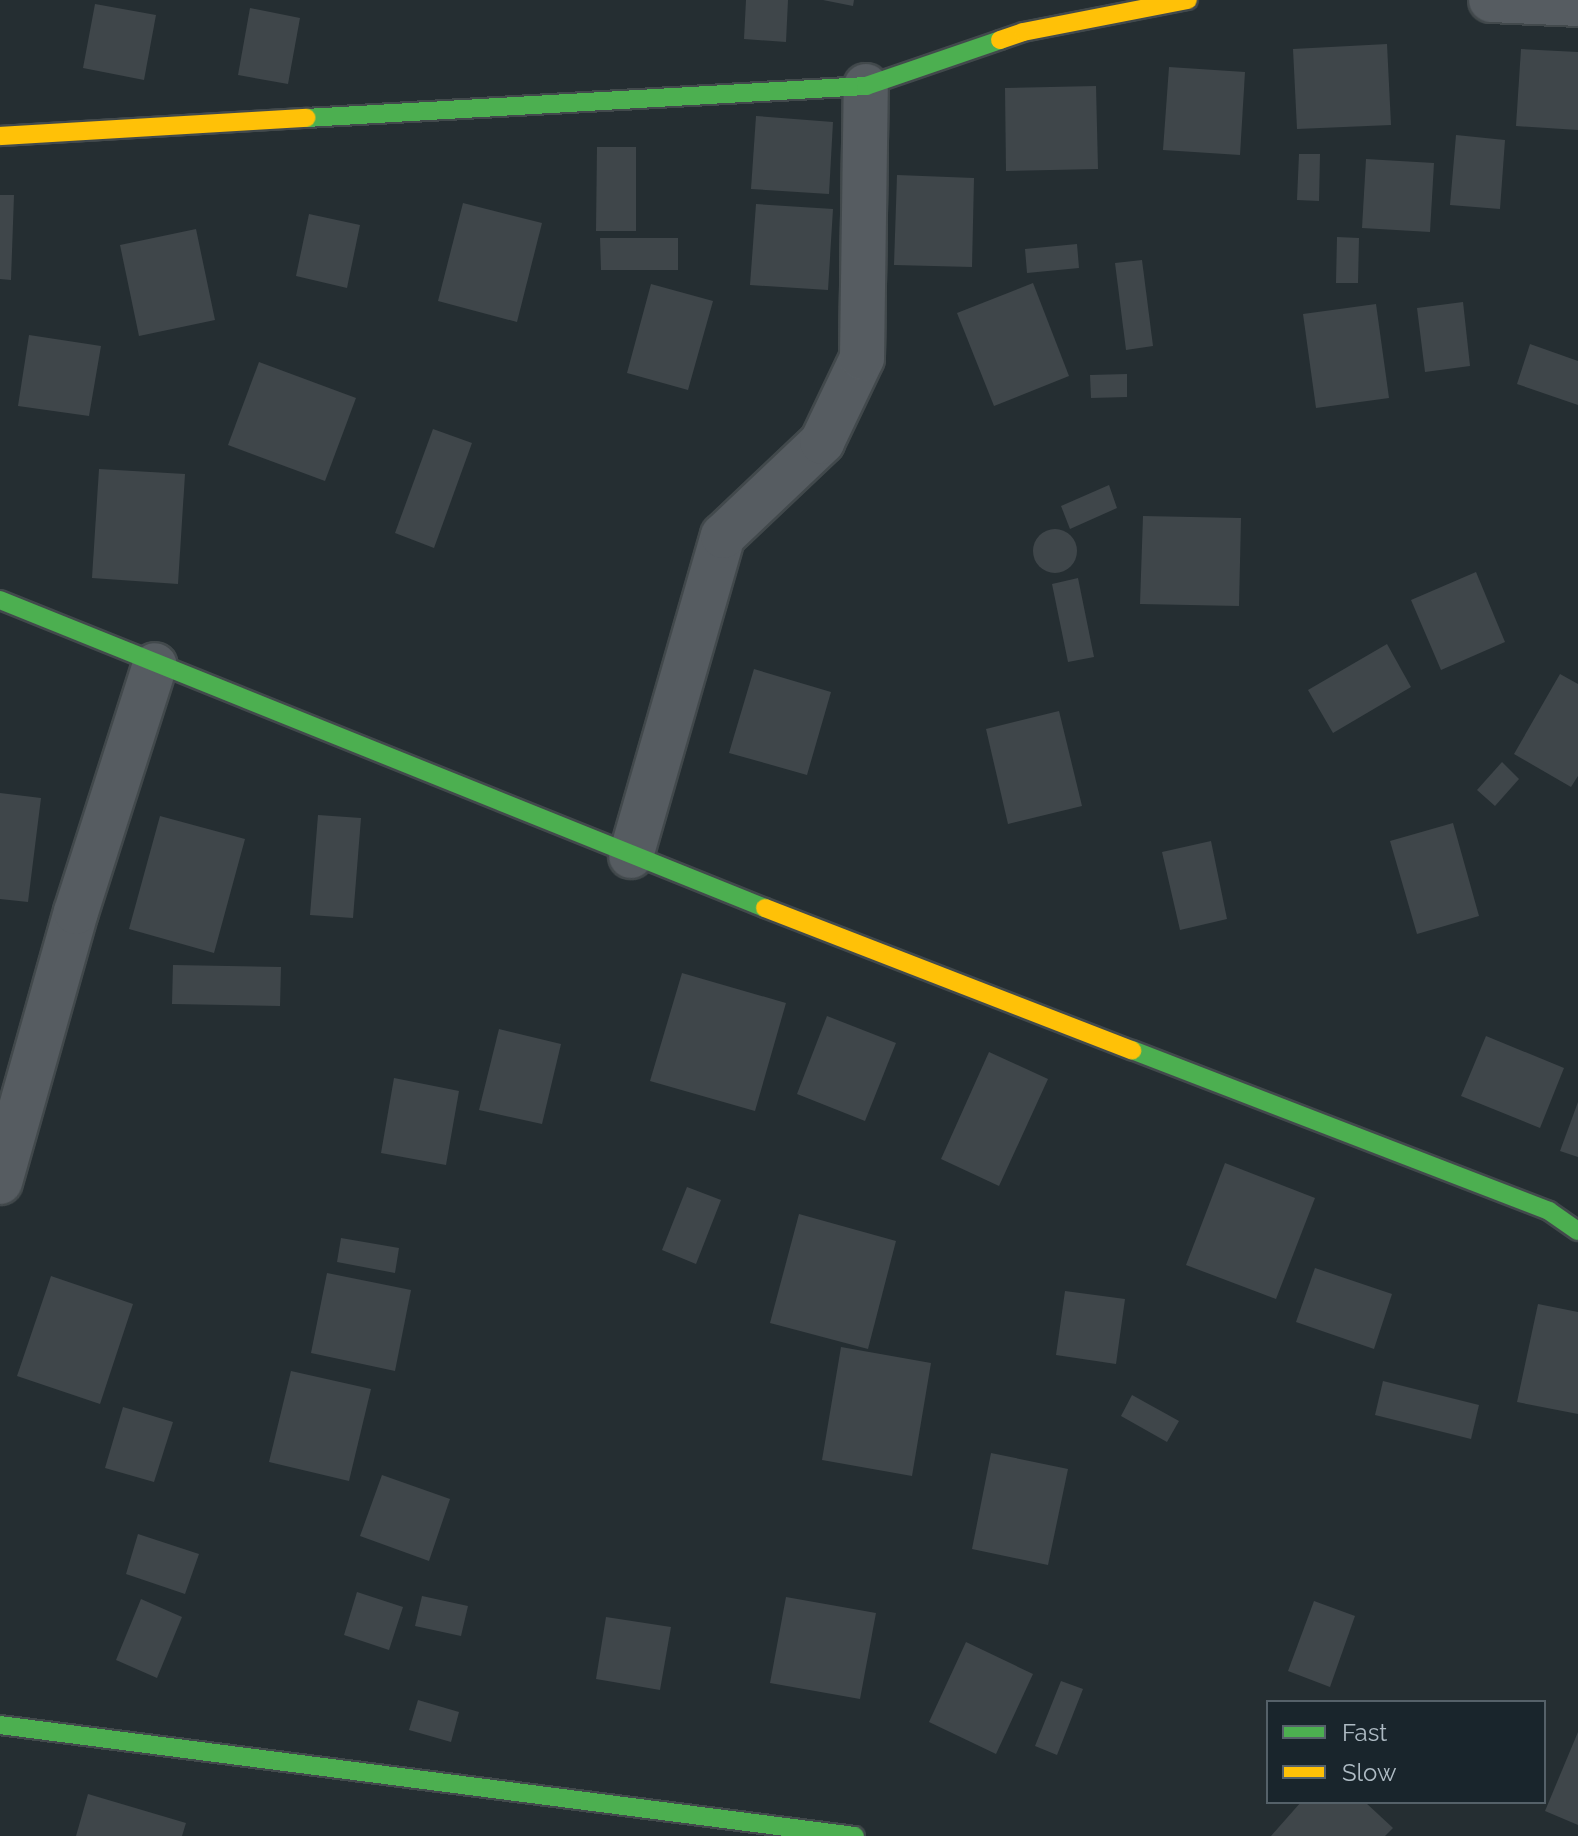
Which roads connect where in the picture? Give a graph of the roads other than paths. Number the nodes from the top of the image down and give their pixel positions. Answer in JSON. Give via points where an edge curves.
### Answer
{"nodes":[{"id":1,"x":1188,"y":0,"type":"edge"},
{"id":2,"x":1491,"y":0,"type":"edge"},
{"id":3,"x":1578,"y":4,"type":"edge"},
{"id":4,"x":866,"y":86,"type":"junction"},
{"id":5,"x":0,"y":136,"type":"edge"},
{"id":6,"x":0,"y":600,"type":"edge"},
{"id":7,"x":155,"y":665,"type":"junction"},
{"id":8,"x":631,"y":856,"type":"junction"},
{"id":9,"x":0,"y":1182,"type":"edge"},
{"id":10,"x":1578,"y":1231,"type":"edge"},
{"id":11,"x":0,"y":1725,"type":"edge"},
{"id":12,"x":855,"y":1836,"type":"edge"}],
"edges":[{"from":1,"to":4,"type":"street","via":[[1023,32]]},
{"from":2,"to":3,"type":"street"},
{"from":4,"to":5,"type":"street"},
{"from":4,"to":8,"type":"street","via":[[862,358],[822,442],[723,536]]},
{"from":6,"to":7,"type":"street"},
{"from":7,"to":8,"type":"street"},
{"from":7,"to":9,"type":"street","via":[[76,912]]},
{"from":8,"to":10,"type":"street","via":[[1549,1211]]},
{"from":11,"to":12,"type":"street"}]}
